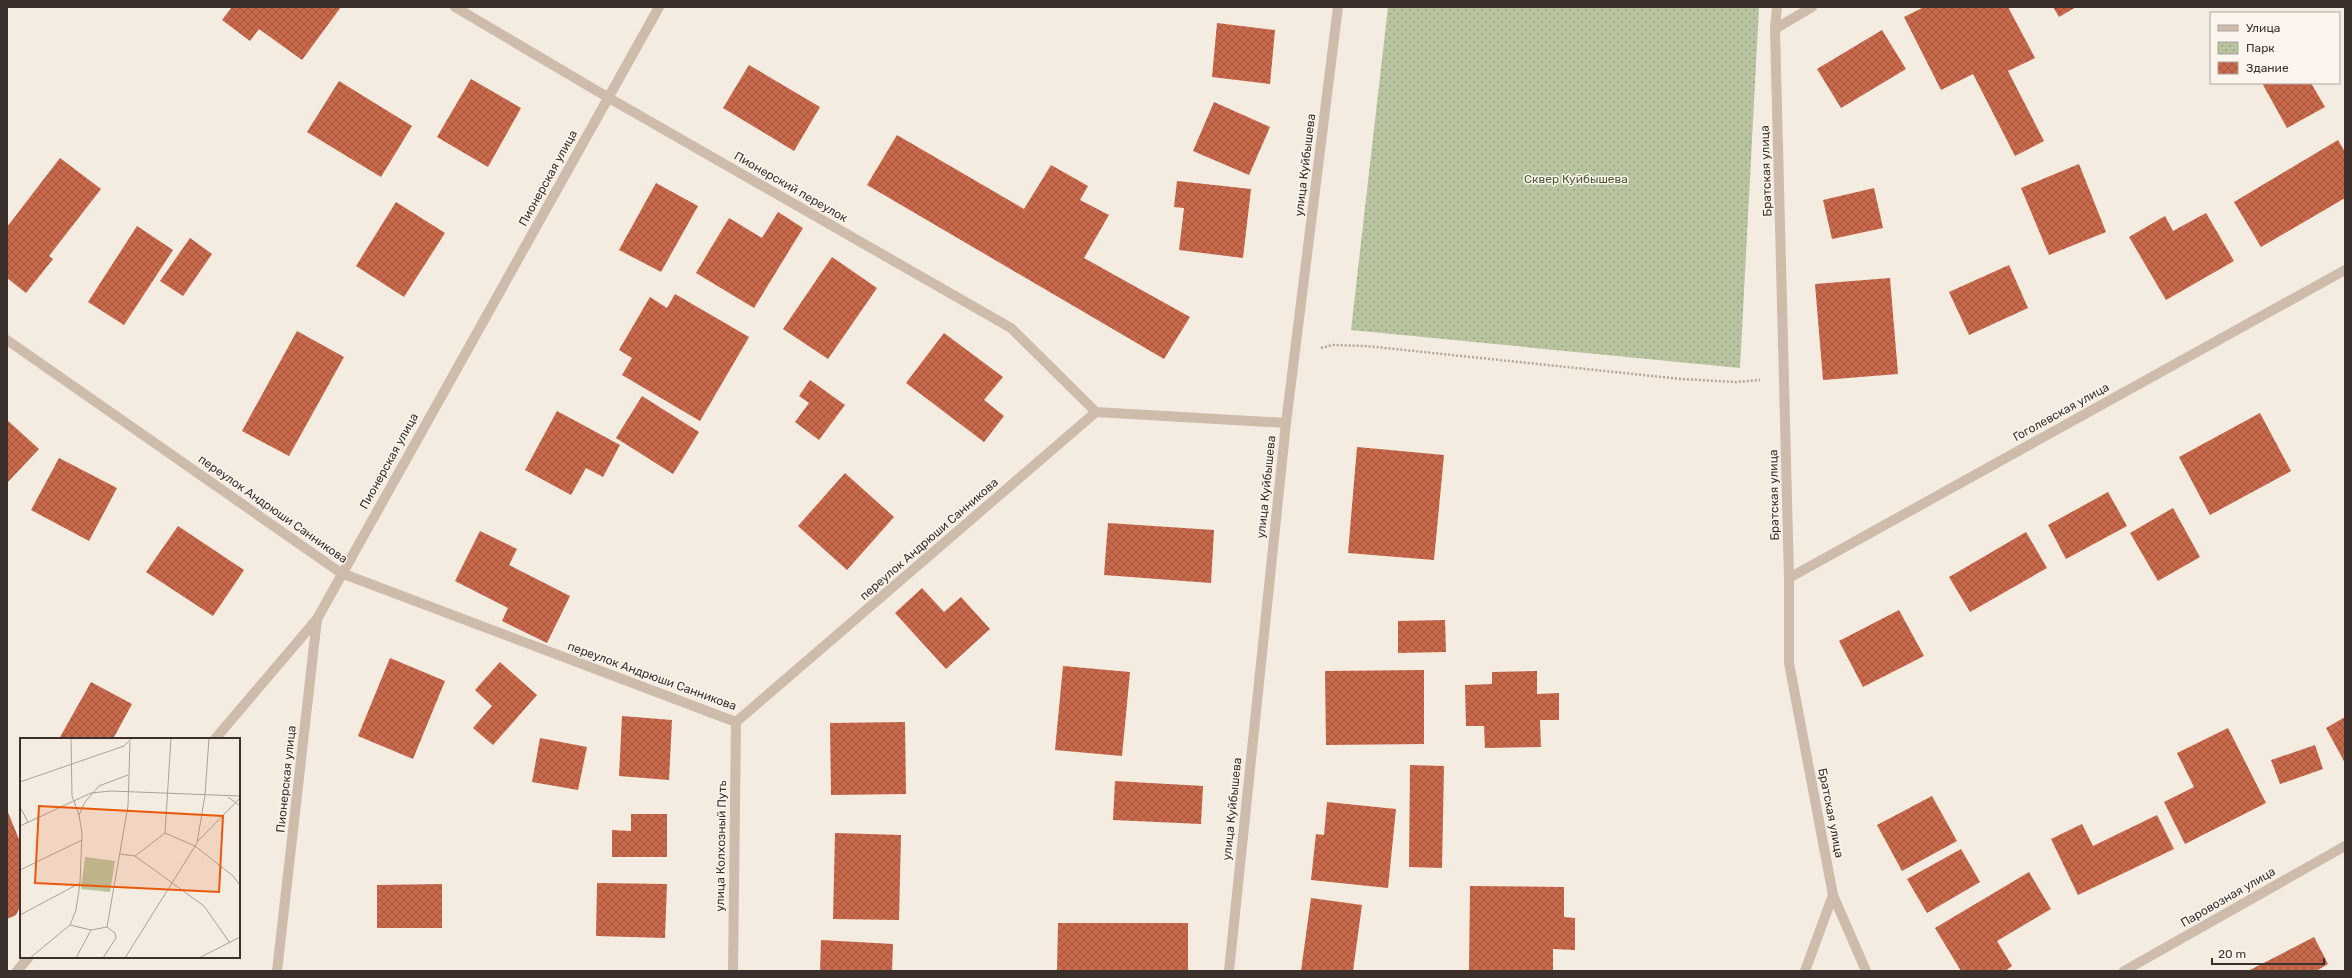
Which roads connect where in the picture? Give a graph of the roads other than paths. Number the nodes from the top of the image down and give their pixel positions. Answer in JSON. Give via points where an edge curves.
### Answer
{"nodes":[{"id":1,"x":455,"y":7,"type":"edge"},
{"id":2,"x":659,"y":7,"type":"edge"},
{"id":3,"x":1338,"y":7,"type":"edge"},
{"id":4,"x":1777,"y":7,"type":"edge"},
{"id":5,"x":1812,"y":7,"type":"edge"},
{"id":6,"x":1775,"y":29,"type":"junction"},
{"id":7,"x":609,"y":98,"type":"junction"},
{"id":8,"x":2345,"y":270,"type":"edge"},
{"id":9,"x":7,"y":340,"type":"edge"},
{"id":10,"x":1096,"y":412,"type":"junction"},
{"id":11,"x":1286,"y":423,"type":"junction"},
{"id":12,"x":341,"y":573,"type":"junction"},
{"id":13,"x":1789,"y":578,"type":"junction"},
{"id":14,"x":317,"y":619,"type":"junction"},
{"id":15,"x":736,"y":722,"type":"junction"},
{"id":16,"x":216,"y":738,"type":"edge"},
{"id":17,"x":2345,"y":846,"type":"edge"},
{"id":18,"x":1833,"y":894,"type":"junction"},
{"id":19,"x":28,"y":958,"type":"edge"},
{"id":20,"x":17,"y":971,"type":"edge"},
{"id":21,"x":277,"y":971,"type":"edge"},
{"id":22,"x":733,"y":971,"type":"edge"},
{"id":23,"x":1228,"y":971,"type":"edge"},
{"id":24,"x":1805,"y":971,"type":"edge"},
{"id":25,"x":1866,"y":971,"type":"edge"},
{"id":26,"x":2124,"y":971,"type":"edge"}],
"edges":[{"from":1,"to":7,"type":"street","name":"Пионерский переулок"},
{"from":2,"to":7,"type":"street","name":"Пионерская улица"},
{"from":3,"to":11,"type":"street","name":"улица Куйбышева"},
{"from":4,"to":6,"type":"street","name":"Братская улица"},
{"from":5,"to":6,"type":"street"},
{"from":6,"to":13,"type":"street","name":"Братская улица"},
{"from":7,"to":10,"type":"street","name":"Пионерский переулок","via":[[1011,328]]},
{"from":7,"to":12,"type":"street","name":"Пионерская улица"},
{"from":8,"to":13,"type":"street","name":"Гоголевская улица"},
{"from":9,"to":12,"type":"street","name":"переулок Андрюши Санникова"},
{"from":10,"to":11,"type":"street"},
{"from":10,"to":15,"type":"street","name":"переулок Андрюши Санникова"},
{"from":11,"to":23,"type":"street","name":"улица Куйбышева"},
{"from":12,"to":14,"type":"street","name":"Пионерская улица"},
{"from":12,"to":15,"type":"street","name":"переулок Андрюши Санникова"},
{"from":13,"to":18,"type":"street","name":"Братская улица","via":[[1789,663]]},
{"from":14,"to":16,"type":"street"},
{"from":14,"to":21,"type":"street","name":"Пионерская улица"},
{"from":15,"to":22,"type":"street","name":"улица Колхозный Путь"},
{"from":17,"to":26,"type":"street","name":"Паровозная улица"},
{"from":18,"to":24,"type":"street"},
{"from":18,"to":25,"type":"street","name":"Братская улица"},
{"from":19,"to":20,"type":"street"}]}
